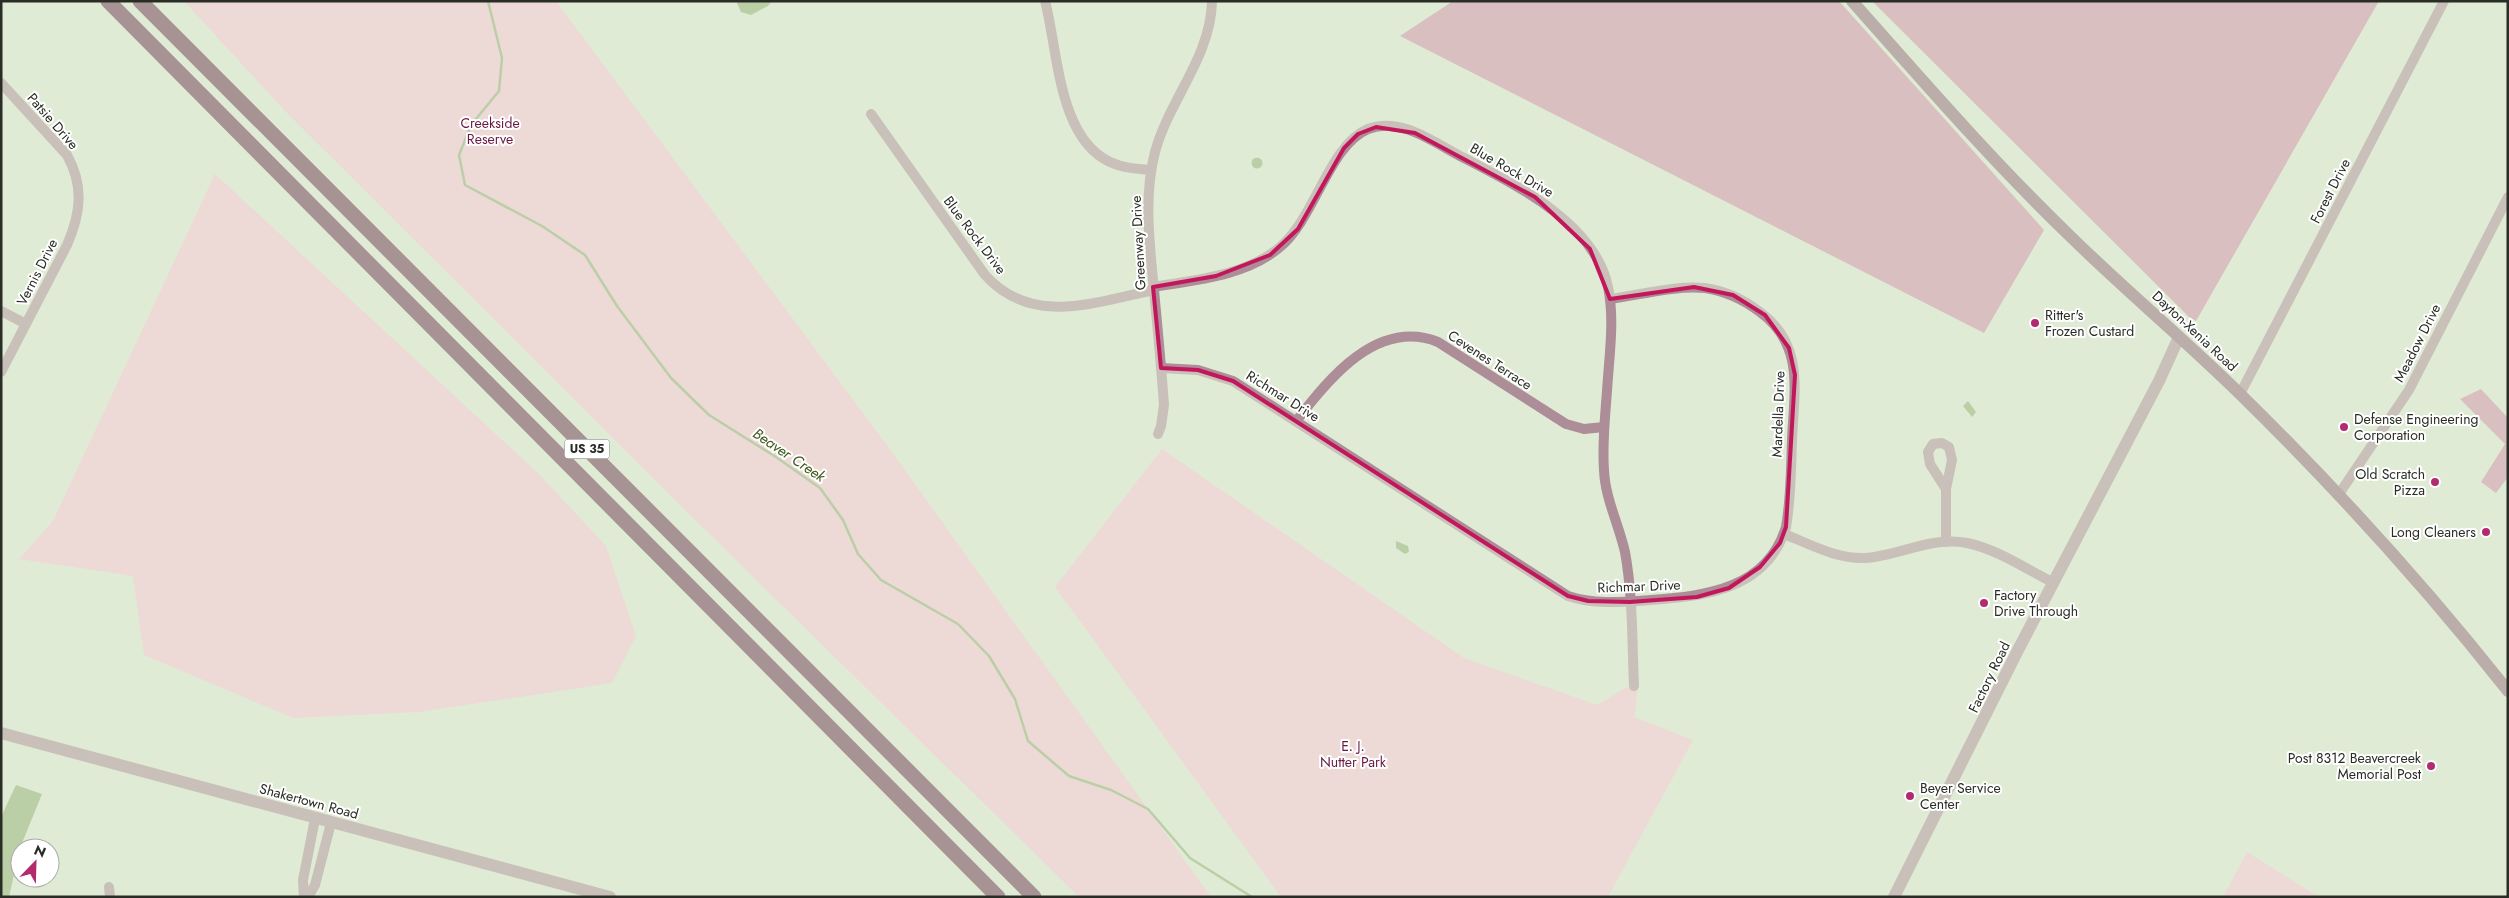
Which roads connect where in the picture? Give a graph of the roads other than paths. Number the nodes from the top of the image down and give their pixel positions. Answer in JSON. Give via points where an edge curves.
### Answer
{"nodes":[{"id":1,"x":108,"y":1,"type":"edge"},
{"id":2,"x":140,"y":1,"type":"edge"},
{"id":3,"x":1044,"y":1,"type":"edge"},
{"id":4,"x":1212,"y":1,"type":"edge"},
{"id":5,"x":1852,"y":1,"type":"edge"},
{"id":6,"x":2444,"y":1,"type":"edge"},
{"id":7,"x":1,"y":83,"type":"edge"},
{"id":8,"x":871,"y":114,"type":"dead end"},
{"id":9,"x":1151,"y":170,"type":"junction"},
{"id":10,"x":2508,"y":197,"type":"edge"},
{"id":11,"x":79,"y":210,"type":"joint"},
{"id":12,"x":1154,"y":288,"type":"junction"},
{"id":13,"x":1610,"y":299,"type":"junction"},
{"id":14,"x":1,"y":312,"type":"edge"},
{"id":15,"x":26,"y":324,"type":"junction"},
{"id":16,"x":2179,"y":337,"type":"junction"},
{"id":17,"x":1161,"y":368,"type":"junction"},
{"id":18,"x":1,"y":372,"type":"edge"},
{"id":19,"x":2240,"y":394,"type":"junction"},
{"id":20,"x":1297,"y":420,"type":"junction"},
{"id":21,"x":1604,"y":427,"type":"junction"},
{"id":22,"x":1158,"y":434,"type":"dead end"},
{"id":23,"x":1946,"y":489,"type":"dead end"},
{"id":24,"x":2339,"y":494,"type":"junction"},
{"id":25,"x":1784,"y":534,"type":"junction"},
{"id":26,"x":1946,"y":542,"type":"junction"},
{"id":27,"x":2054,"y":582,"type":"junction"},
{"id":28,"x":1630,"y":602,"type":"junction"},
{"id":29,"x":1634,"y":686,"type":"dead end"},
{"id":30,"x":2508,"y":691,"type":"edge"},
{"id":31,"x":1,"y":733,"type":"edge"},
{"id":32,"x":315,"y":819,"type":"junction"},
{"id":33,"x":330,"y":823,"type":"junction"},
{"id":34,"x":306,"y":897,"type":"edge"},
{"id":35,"x":610,"y":897,"type":"edge"},
{"id":36,"x":998,"y":897,"type":"edge"},
{"id":37,"x":1034,"y":897,"type":"edge"},
{"id":38,"x":1894,"y":897,"type":"edge"}],
"edges":[{"from":1,"to":36,"type":"highway","number":"US 35"},
{"from":2,"to":37,"type":"highway","number":"US 35"},
{"from":3,"to":9,"type":"street","via":[[1066,100],[1080,136],[1093,151],[1108,161]]},
{"from":4,"to":9,"type":"street","name":"Greenway Drive","via":[[1203,48],[1164,126]]},
{"from":5,"to":16,"type":"main road","name":"Dayton-Xenia Road","via":[[2012,178]]},
{"from":6,"to":19,"type":"street","name":"Forest Drive"},
{"from":7,"to":11,"type":"street","name":"Patsie Drive","via":[[67,155],[77,182]]},
{"from":8,"to":12,"type":"street","name":"Blue Rock Drive","via":[[985,276],[1007,295],[1028,304],[1061,307]]},
{"from":9,"to":12,"type":"street","name":"Greenway Drive","via":[[1148,219]]},
{"from":10,"to":24,"type":"street","name":"Meadow Drive","via":[[2409,390]]},
{"from":11,"to":15,"type":"street","name":"Vernis Drive","via":[[67,245]]},
{"from":12,"to":13,"type":"street","name":"Blue Rock Drive","via":[[1216,276],[1270,255],[1298,229],[1339,155],[1353,138],[1367,130],[1390,126],[1415,132],[1518,186],[1551,208],[1590,248],[1606,278]]},
{"from":12,"to":17,"type":"street","name":"Greenway Drive"},
{"from":13,"to":21,"type":"street","name":"Blue Rock Drive"},
{"from":13,"to":25,"type":"street","name":"Mardella Drive","via":[[1694,287],[1712,289],[1750,304],[1780,331],[1789,348],[1795,375],[1788,520]]},
{"from":14,"to":15,"type":"street"},
{"from":15,"to":18,"type":"street","name":"Vernis Drive"},
{"from":16,"to":19,"type":"main road","name":"Dayton-Xenia Road"},
{"from":16,"to":27,"type":"street","name":"Factory Road"},
{"from":17,"to":20,"type":"street","name":"Richmar Drive","via":[[1198,370],[1222,376]]},
{"from":17,"to":22,"type":"street","name":"Greenway Drive","via":[[1164,416]]},
{"from":19,"to":24,"type":"main road","name":"Dayton-Xenia Road"},
{"from":20,"to":21,"type":"street","name":"Cevenes Terrace","via":[[1316,394],[1348,363],[1378,343],[1403,336],[1419,336],[1438,342],[1566,424],[1584,429]]},
{"from":20,"to":28,"type":"street","name":"Richmar Drive","via":[[1562,592],[1588,601]]},
{"from":21,"to":28,"type":"street","name":"Blue Rock Drive","via":[[1604,479],[1625,553]]},
{"from":23,"to":26,"type":"street"},
{"from":24,"to":30,"type":"main road","name":"Dayton-Xenia Road","via":[[2454,623]]},
{"from":25,"to":26,"type":"street","via":[[1832,554],[1856,558],[1876,557]]},
{"from":25,"to":28,"type":"street","name":"Richmar Drive","via":[[1760,567],[1729,588],[1697,596]]},
{"from":26,"to":27,"type":"street","via":[[1967,543],[1984,549]]},
{"from":27,"to":38,"type":"street","name":"Factory Road"},
{"from":28,"to":29,"type":"street","name":"Blue Rock Drive"},
{"from":31,"to":32,"type":"street","name":"Shakertown Road"},
{"from":32,"to":33,"type":"street","name":"Shakertown Road"},
{"from":32,"to":34,"type":"street","via":[[302,880]]},
{"from":33,"to":34,"type":"street","via":[[314,885]]},
{"from":33,"to":35,"type":"street","name":"Shakertown Road"}]}
